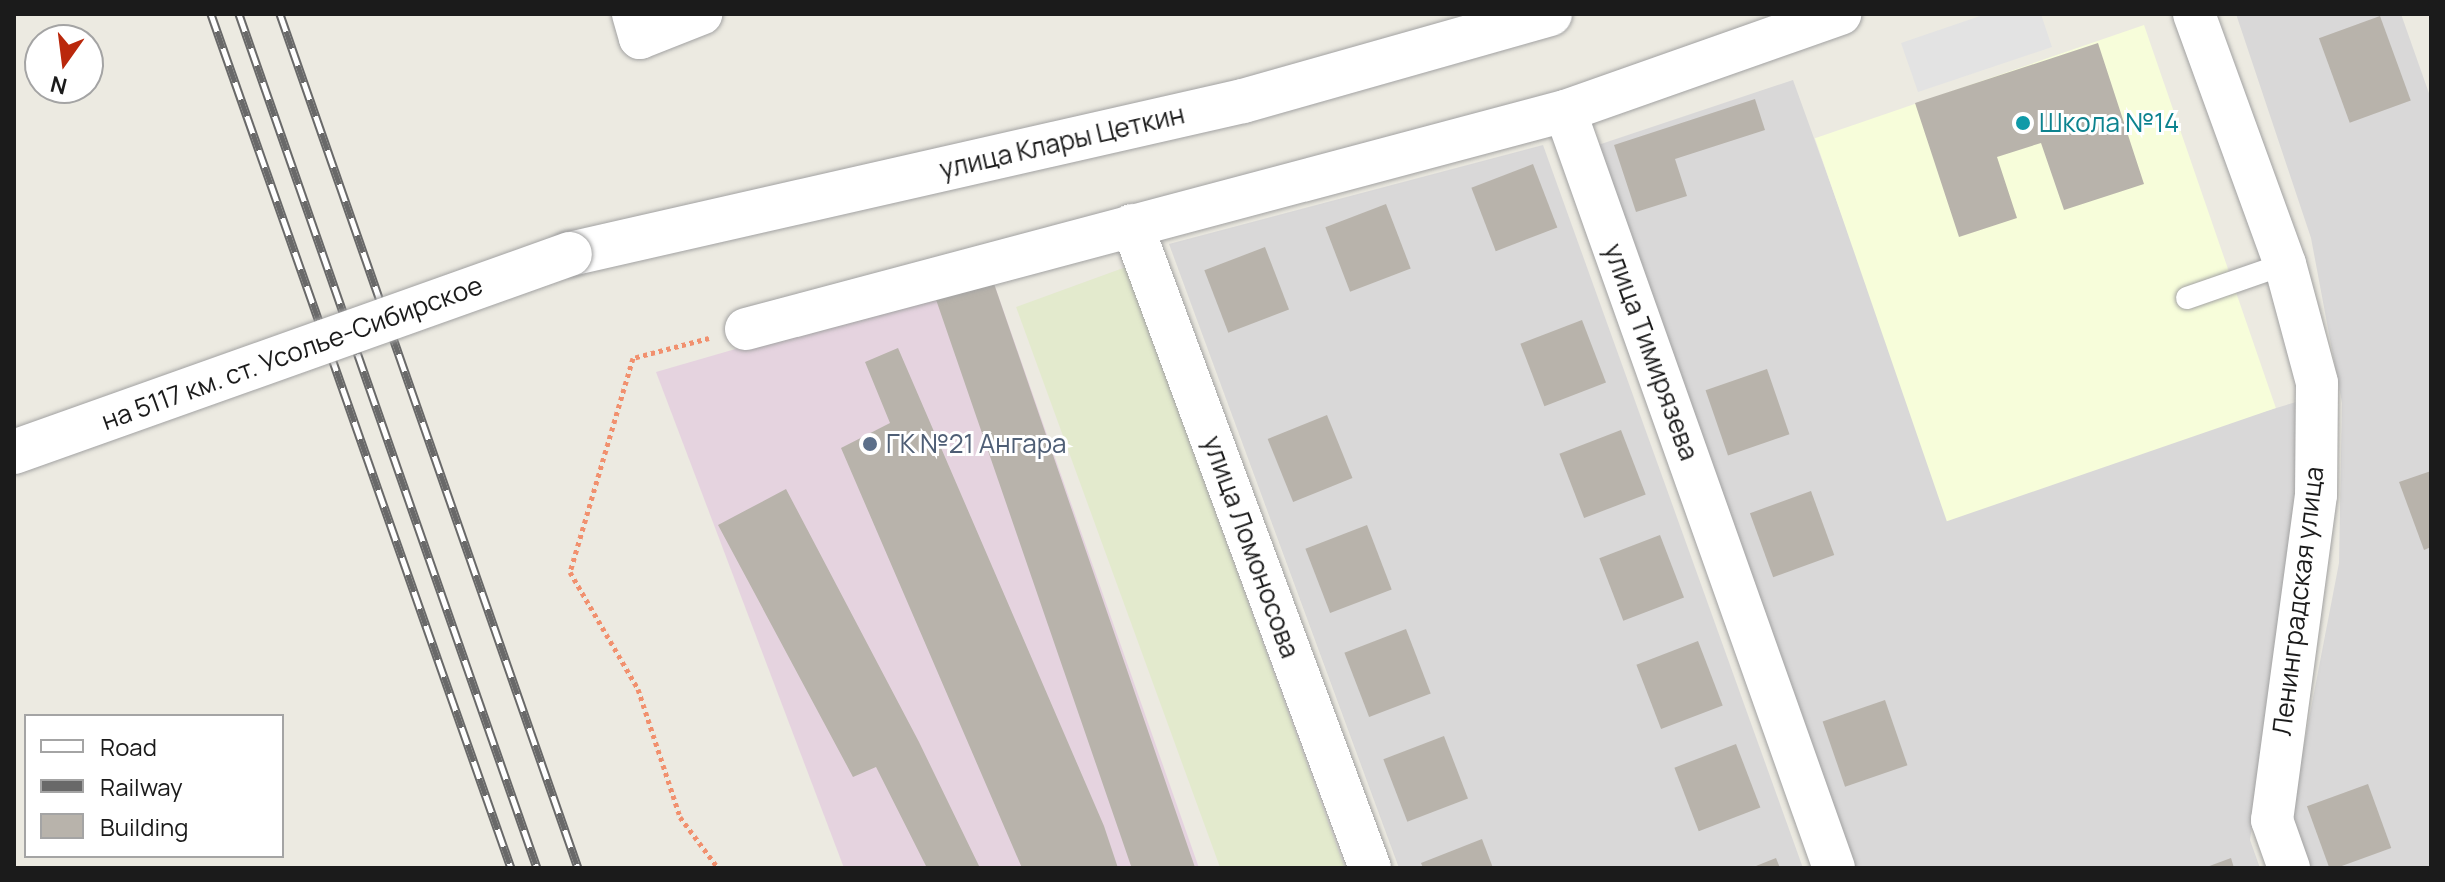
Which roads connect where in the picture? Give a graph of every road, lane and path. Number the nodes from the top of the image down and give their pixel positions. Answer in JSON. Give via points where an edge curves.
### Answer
{"nodes":[{"id":1,"x":701,"y":14,"type":"edge"},
{"id":2,"x":1550,"y":14,"type":"edge"},
{"id":3,"x":1840,"y":14,"type":"edge"},
{"id":4,"x":2194,"y":14,"type":"edge"},
{"id":5,"x":637,"y":26,"type":"edge"},
{"id":6,"x":1565,"y":111,"type":"junction"},
{"id":7,"x":1132,"y":225,"type":"junction"},
{"id":8,"x":570,"y":254,"type":"joint"},
{"id":9,"x":2285,"y":264,"type":"junction"},
{"id":10,"x":2187,"y":298,"type":"dead end"},
{"id":11,"x":746,"y":329,"type":"joint"},
{"id":12,"x":14,"y":452,"type":"edge"},
{"id":13,"x":718,"y":868,"type":"edge"},
{"id":14,"x":1370,"y":868,"type":"edge"},
{"id":15,"x":1834,"y":868,"type":"edge"},
{"id":16,"x":2289,"y":868,"type":"edge"}],
"edges":[{"from":1,"to":5,"type":"street"},
{"from":2,"to":8,"type":"street","name":"улица Клары Цеткин","via":[[1243,101]]},
{"from":3,"to":6,"type":"street"},
{"from":4,"to":9,"type":"street","name":"Ленинградская улица"},
{"from":6,"to":7,"type":"street"},
{"from":6,"to":15,"type":"street","name":"улица Тимирязева"},
{"from":7,"to":11,"type":"street"},
{"from":7,"to":14,"type":"street","name":"улица Ломоносова"},
{"from":8,"to":12,"type":"street","name":"на 5117 км. ст. Усолье-Сибирское","bridge":true},
{"from":9,"to":10,"type":"lane"},
{"from":9,"to":16,"type":"street","name":"Ленинградская улица","via":[[2317,383],[2316,495],[2272,820]]},
{"from":11,"to":13,"type":"path","via":[[633,358],[570,572],[638,689],[680,817]]}]}
